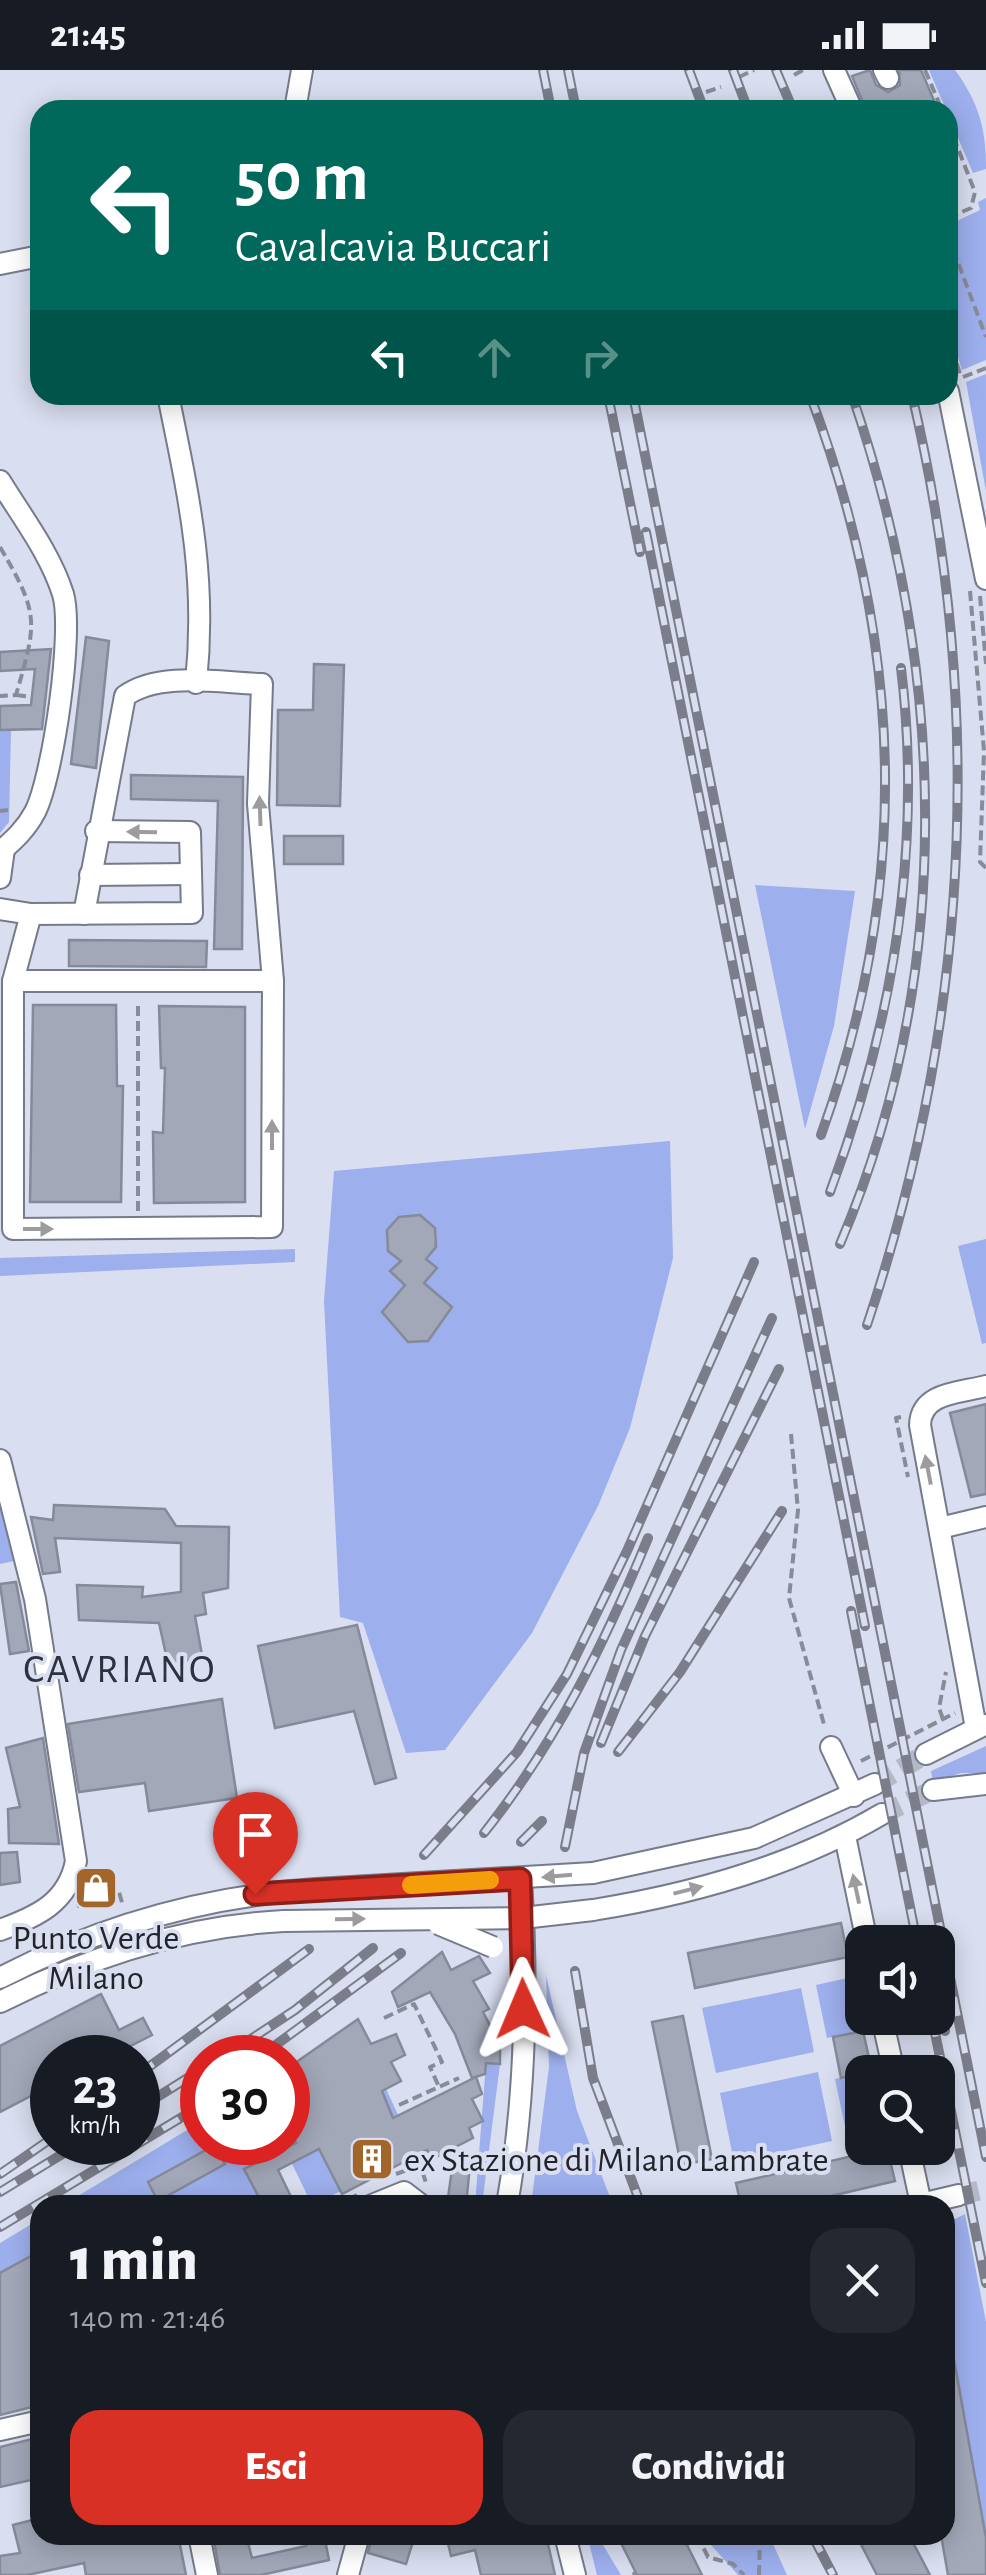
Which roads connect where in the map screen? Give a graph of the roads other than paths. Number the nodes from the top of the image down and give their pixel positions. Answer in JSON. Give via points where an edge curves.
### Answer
{"nodes":[{"id":1,"x":302,"y":70,"type":"edge"},
{"id":2,"x":834,"y":70,"type":"edge"},
{"id":3,"x":296,"y":100,"type":"edge"},
{"id":4,"x":848,"y":100,"type":"edge"},
{"id":5,"x":30,"y":258,"type":"edge"},
{"id":6,"x":0,"y":264,"type":"edge"},
{"id":7,"x":170,"y":405,"type":"edge"},
{"id":8,"x":956,"y":405,"type":"edge"},
{"id":9,"x":0,"y":481,"type":"edge"},
{"id":10,"x":977,"y":580,"type":"edge"},
{"id":11,"x":196,"y":683,"type":"junction"},
{"id":12,"x":96,"y":831,"type":"junction"},
{"id":13,"x":2,"y":851,"type":"edge"},
{"id":14,"x":191,"y":874,"type":"junction"},
{"id":15,"x":90,"y":875,"type":"junction"},
{"id":16,"x":0,"y":878,"type":"edge"},
{"id":17,"x":0,"y":910,"type":"edge"},
{"id":18,"x":31,"y":914,"type":"junction"},
{"id":19,"x":84,"y":914,"type":"junction"},
{"id":20,"x":13,"y":981,"type":"junction"},
{"id":21,"x":272,"y":981,"type":"junction"},
{"id":22,"x":986,"y":1386,"type":"edge"},
{"id":23,"x":0,"y":1460,"type":"edge"},
{"id":24,"x":986,"y":1517,"type":"edge"},
{"id":25,"x":940,"y":1528,"type":"junction"},
{"id":26,"x":981,"y":1726,"type":"edge"},
{"id":27,"x":831,"y":1747,"type":"road end"},
{"id":28,"x":926,"y":1754,"type":"tunnel mouth"},
{"id":29,"x":876,"y":1784,"type":"tunnel mouth"},
{"id":30,"x":986,"y":1784,"type":"edge"},
{"id":31,"x":933,"y":1790,"type":"tunnel mouth"},
{"id":32,"x":854,"y":1796,"type":"junction"},
{"id":33,"x":882,"y":1814,"type":"tunnel mouth"},
{"id":34,"x":845,"y":1836,"type":"junction"},
{"id":35,"x":520,"y":1879,"type":"junction"},
{"id":36,"x":417,"y":1918,"type":"junction"},
{"id":37,"x":523,"y":1918,"type":"junction"},
{"id":38,"x":863,"y":1925,"type":"edge"},
{"id":39,"x":0,"y":1930,"type":"edge"},
{"id":40,"x":0,"y":1978,"type":"edge"},
{"id":41,"x":522,"y":1979,"type":"junction"},
{"id":42,"x":0,"y":2002,"type":"edge"},
{"id":43,"x":912,"y":2165,"type":"edge"},
{"id":44,"x":509,"y":2195,"type":"edge"},
{"id":45,"x":917,"y":2195,"type":"edge"},
{"id":46,"x":959,"y":2195,"type":"tunnel mouth"},
{"id":47,"x":955,"y":2196,"type":"edge"},
{"id":48,"x":30,"y":2422,"type":"edge"},
{"id":49,"x":0,"y":2430,"type":"edge"},
{"id":50,"x":201,"y":2545,"type":"edge"},
{"id":51,"x":357,"y":2545,"type":"edge"},
{"id":52,"x":568,"y":2545,"type":"edge"},
{"id":53,"x":207,"y":2575,"type":"edge"},
{"id":54,"x":348,"y":2575,"type":"edge"},
{"id":55,"x":575,"y":2575,"type":"edge"}],
"edges":[{"from":1,"to":3,"type":"street"},
{"from":2,"to":4,"type":"street"},
{"from":5,"to":6,"type":"street"},
{"from":7,"to":11,"type":"street","via":[[203,616]]},
{"from":8,"to":10,"type":"street"},
{"from":9,"to":13,"type":"street","via":[[50,564],[68,614],[47,777],[36,811]]},
{"from":11,"to":12,"type":"street","via":[[158,682],[125,696]]},
{"from":21,"to":11,"type":"street","one_way":true,"via":[[258,804],[262,684]]},
{"from":14,"to":12,"type":"street","one_way":true,"via":[[190,832]]},
{"from":12,"to":15,"type":"street"},
{"from":13,"to":16,"type":"street"},
{"from":14,"to":15,"type":"street"},
{"from":14,"to":19,"type":"street","via":[[192,914]]},
{"from":15,"to":19,"type":"street"},
{"from":17,"to":18,"type":"street"},
{"from":18,"to":19,"type":"street"},
{"from":18,"to":20,"type":"street"},
{"from":20,"to":21,"type":"street"},
{"from":20,"to":21,"type":"street","one_way":true,"via":[[13,1229],[272,1227]]},
{"from":25,"to":22,"type":"street","one_way":true,"via":[[920,1412],[931,1400]]},
{"from":23,"to":39,"type":"street","via":[[35,1599],[76,1862],[56,1901]]},
{"from":24,"to":25,"type":"street"},
{"from":25,"to":26,"type":"street"},
{"from":26,"to":28,"type":"street"},
{"from":27,"to":32,"type":"street"},
{"from":29,"to":32,"type":"street"},
{"from":30,"to":31,"type":"street"},
{"from":32,"to":35,"type":"street","one_way":true,"bridge":true,"via":[[754,1838],[593,1873]]},
{"from":33,"to":34,"type":"street"},
{"from":37,"to":34,"type":"street","one_way":true,"bridge":true,"via":[[723,1881]]},
{"from":38,"to":34,"type":"street","one_way":true},
{"from":35,"to":37,"type":"street"},
{"from":35,"to":40,"type":"street","bridge":true,"via":[[235,1897],[68,1945]]},
{"from":36,"to":37,"type":"street","bridge":true},
{"from":36,"to":41,"type":"street","bridge":true,"via":[[493,1947]]},
{"from":42,"to":36,"type":"street","one_way":true,"bridge":true,"via":[[116,1952],[198,1932],[284,1920]]},
{"from":37,"to":41,"type":"street"},
{"from":41,"to":44,"type":"street","via":[[520,2121]]},
{"from":43,"to":45,"type":"street"},
{"from":46,"to":47,"type":"street"},
{"from":48,"to":49,"type":"street"},
{"from":50,"to":53,"type":"street"},
{"from":51,"to":54,"type":"street"},
{"from":52,"to":55,"type":"street"}]}
